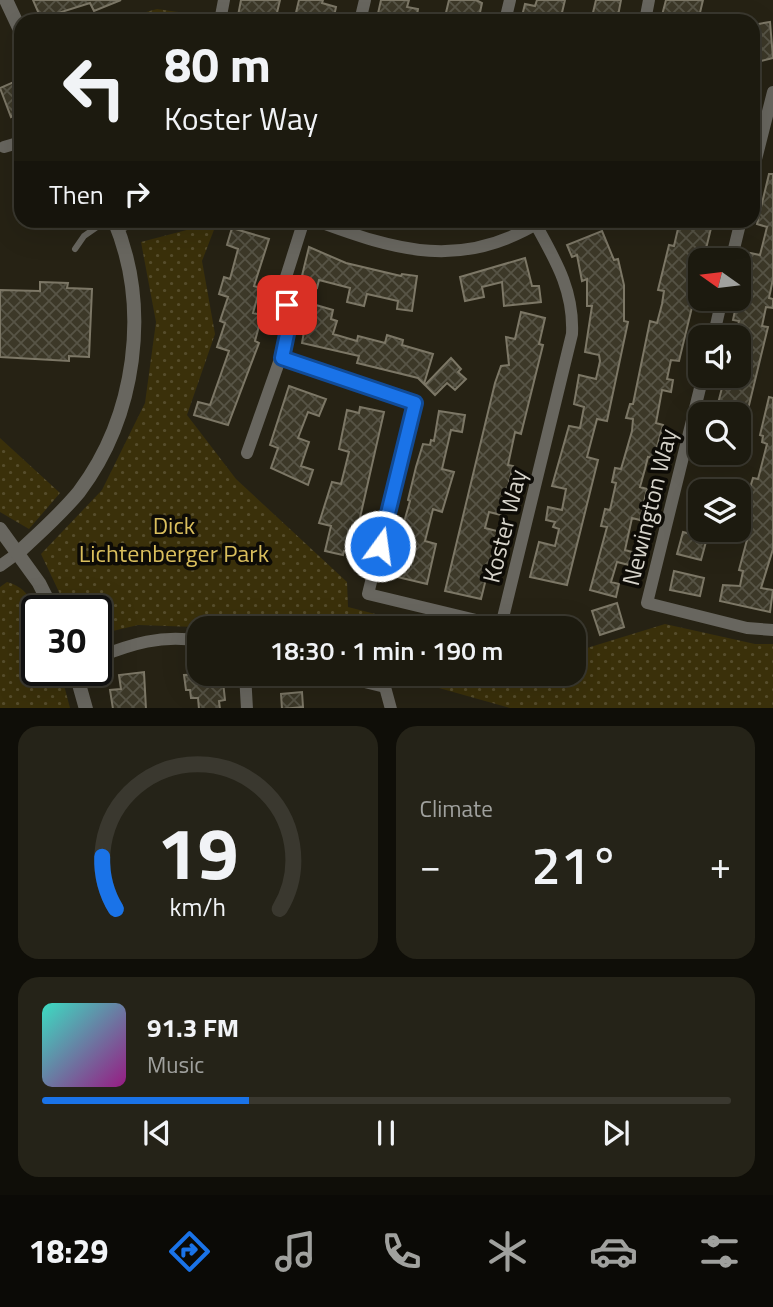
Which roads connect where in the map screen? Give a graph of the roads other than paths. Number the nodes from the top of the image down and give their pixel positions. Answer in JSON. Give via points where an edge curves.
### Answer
{"nodes":[{"id":1,"x":6,"y":0,"type":"edge"},
{"id":2,"x":14,"y":17,"type":"edge"},
{"id":3,"x":773,"y":92,"type":"edge"},
{"id":4,"x":760,"y":143,"type":"edge"},
{"id":5,"x":14,"y":144,"type":"edge"},
{"id":6,"x":4,"y":147,"type":"dead end"},
{"id":7,"x":102,"y":228,"type":"edge"},
{"id":8,"x":115,"y":228,"type":"edge"},
{"id":9,"x":301,"y":228,"type":"edge"},
{"id":10,"x":336,"y":228,"type":"edge"},
{"id":11,"x":529,"y":228,"type":"edge"},
{"id":12,"x":542,"y":228,"type":"edge"},
{"id":13,"x":739,"y":228,"type":"edge"},
{"id":14,"x":735,"y":248,"type":"edge"},
{"id":15,"x":75,"y":249,"type":"dead end"},
{"id":16,"x":282,"y":358,"type":"junction"},
{"id":17,"x":700,"y":388,"type":"edge"},
{"id":18,"x":247,"y":453,"type":"dead end"},
{"id":19,"x":0,"y":529,"type":"edge"},
{"id":20,"x":18,"y":553,"type":"junction"},
{"id":21,"x":0,"y":566,"type":"edge"},
{"id":22,"x":43,"y":595,"type":"edge"},
{"id":23,"x":773,"y":630,"type":"edge"},
{"id":24,"x":187,"y":640,"type":"edge"},
{"id":25,"x":112,"y":651,"type":"edge"},
{"id":26,"x":80,"y":686,"type":"edge"},
{"id":27,"x":246,"y":686,"type":"edge"},
{"id":28,"x":381,"y":686,"type":"edge"},
{"id":29,"x":86,"y":708,"type":"edge"},
{"id":30,"x":247,"y":708,"type":"edge"},
{"id":31,"x":391,"y":708,"type":"edge"}],
"edges":[{"from":1,"to":2,"type":"street"},
{"from":3,"to":4,"type":"street"},
{"from":5,"to":6,"type":"street"},
{"from":7,"to":15,"type":"lane","via":[[85,236]]},
{"from":8,"to":20,"type":"street","via":[[128,262],[133,317],[131,373],[123,404],[108,444],[78,492]]},
{"from":9,"to":16,"type":"street","via":[[286,277],[287,334]]},
{"from":10,"to":11,"type":"street","via":[[376,243],[419,251],[476,248]]},
{"from":12,"to":16,"type":"street","name":"Koster Way","via":[[569,292],[572,334],[501,626],[368,594],[415,403]]},
{"from":13,"to":14,"type":"street"},
{"from":16,"to":18,"type":"street"},
{"from":17,"to":23,"type":"street","name":"Newington Way","via":[[647,604]]},
{"from":19,"to":20,"type":"street"},
{"from":20,"to":21,"type":"street"},
{"from":20,"to":22,"type":"street"},
{"from":24,"to":25,"type":"street","via":[[160,639]]},
{"from":26,"to":29,"type":"street"},
{"from":27,"to":30,"type":"street"},
{"from":28,"to":31,"type":"street"}]}
